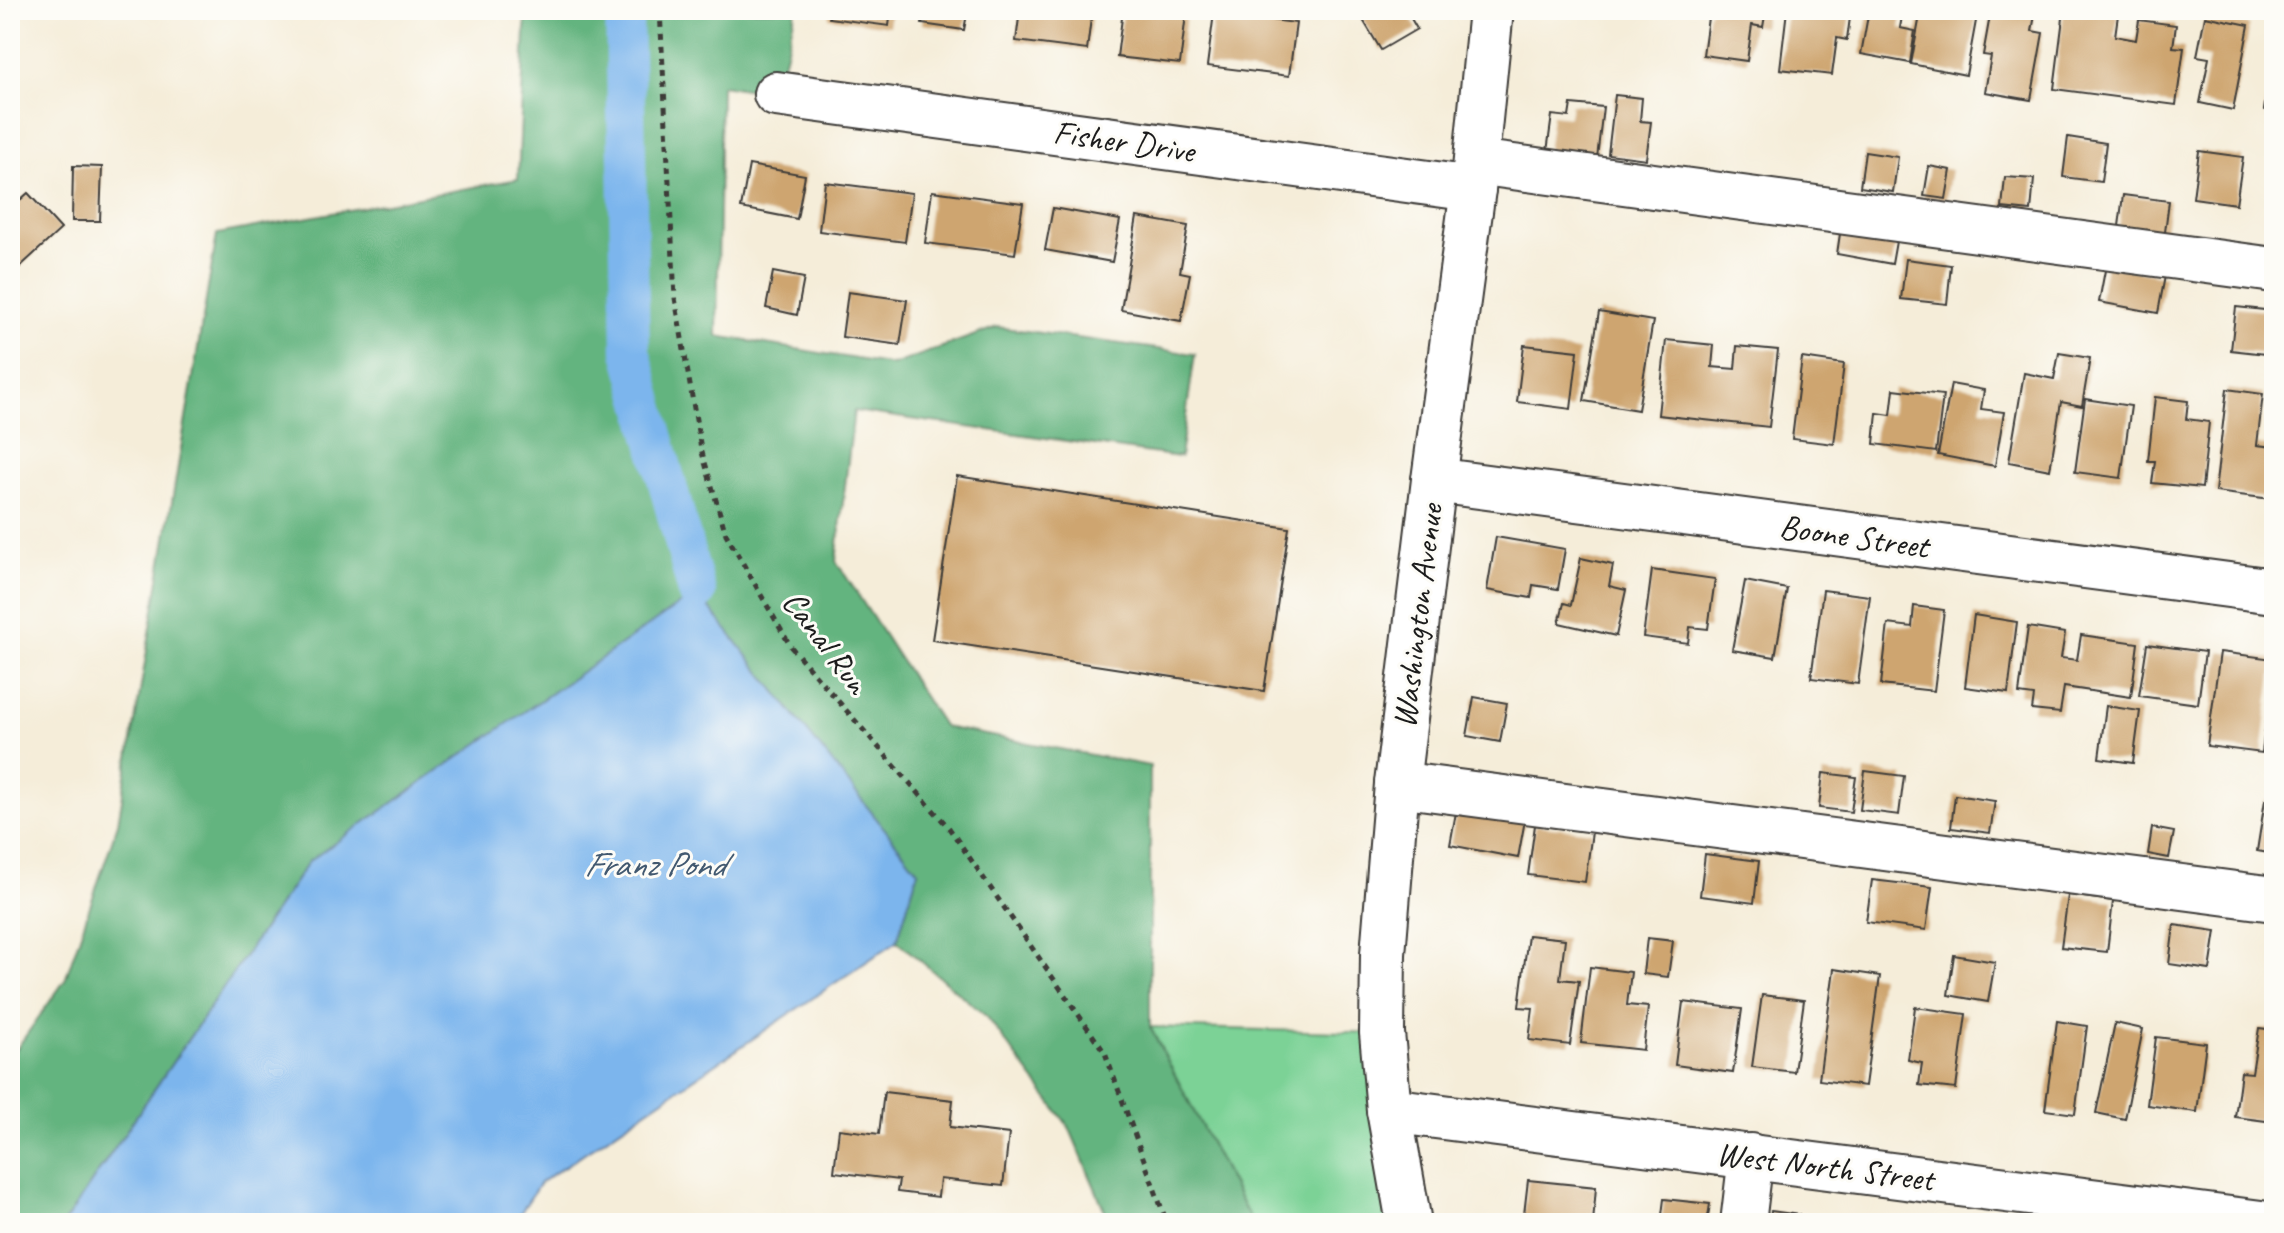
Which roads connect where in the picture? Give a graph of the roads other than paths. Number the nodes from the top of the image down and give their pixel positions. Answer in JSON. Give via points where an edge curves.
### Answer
{"nodes":[{"id":1,"x":1491,"y":10,"type":"edge"},
{"id":2,"x":776,"y":94,"type":"dead end"},
{"id":3,"x":1474,"y":175,"type":"junction"},
{"id":4,"x":2274,"y":270,"type":"edge"},
{"id":5,"x":1434,"y":480,"type":"junction"},
{"id":6,"x":2274,"y":591,"type":"edge"},
{"id":7,"x":1397,"y":784,"type":"junction"},
{"id":8,"x":2274,"y":899,"type":"edge"},
{"id":9,"x":1389,"y":1110,"type":"junction"},
{"id":10,"x":1751,"y":1156,"type":"junction"},
{"id":11,"x":1409,"y":1223,"type":"edge"},
{"id":12,"x":1743,"y":1223,"type":"edge"},
{"id":13,"x":2261,"y":1223,"type":"edge"}],
"edges":[{"from":1,"to":3,"type":"street","name":"Washington Avenue"},
{"from":2,"to":3,"type":"street","name":"Fisher Drive"},
{"from":3,"to":4,"type":"street","name":"Fisher Drive"},
{"from":3,"to":5,"type":"street","name":"Washington Avenue"},
{"from":5,"to":6,"type":"street","name":"Boone Street"},
{"from":5,"to":7,"type":"street","name":"Washington Avenue"},
{"from":7,"to":8,"type":"street"},
{"from":7,"to":9,"type":"street","name":"Washington Avenue","via":[[1383,954],[1382,1033]]},
{"from":9,"to":10,"type":"street","name":"West North Street"},
{"from":9,"to":11,"type":"street","name":"Washington Avenue"},
{"from":10,"to":12,"type":"street"},
{"from":10,"to":13,"type":"street","name":"West North Street"}]}
